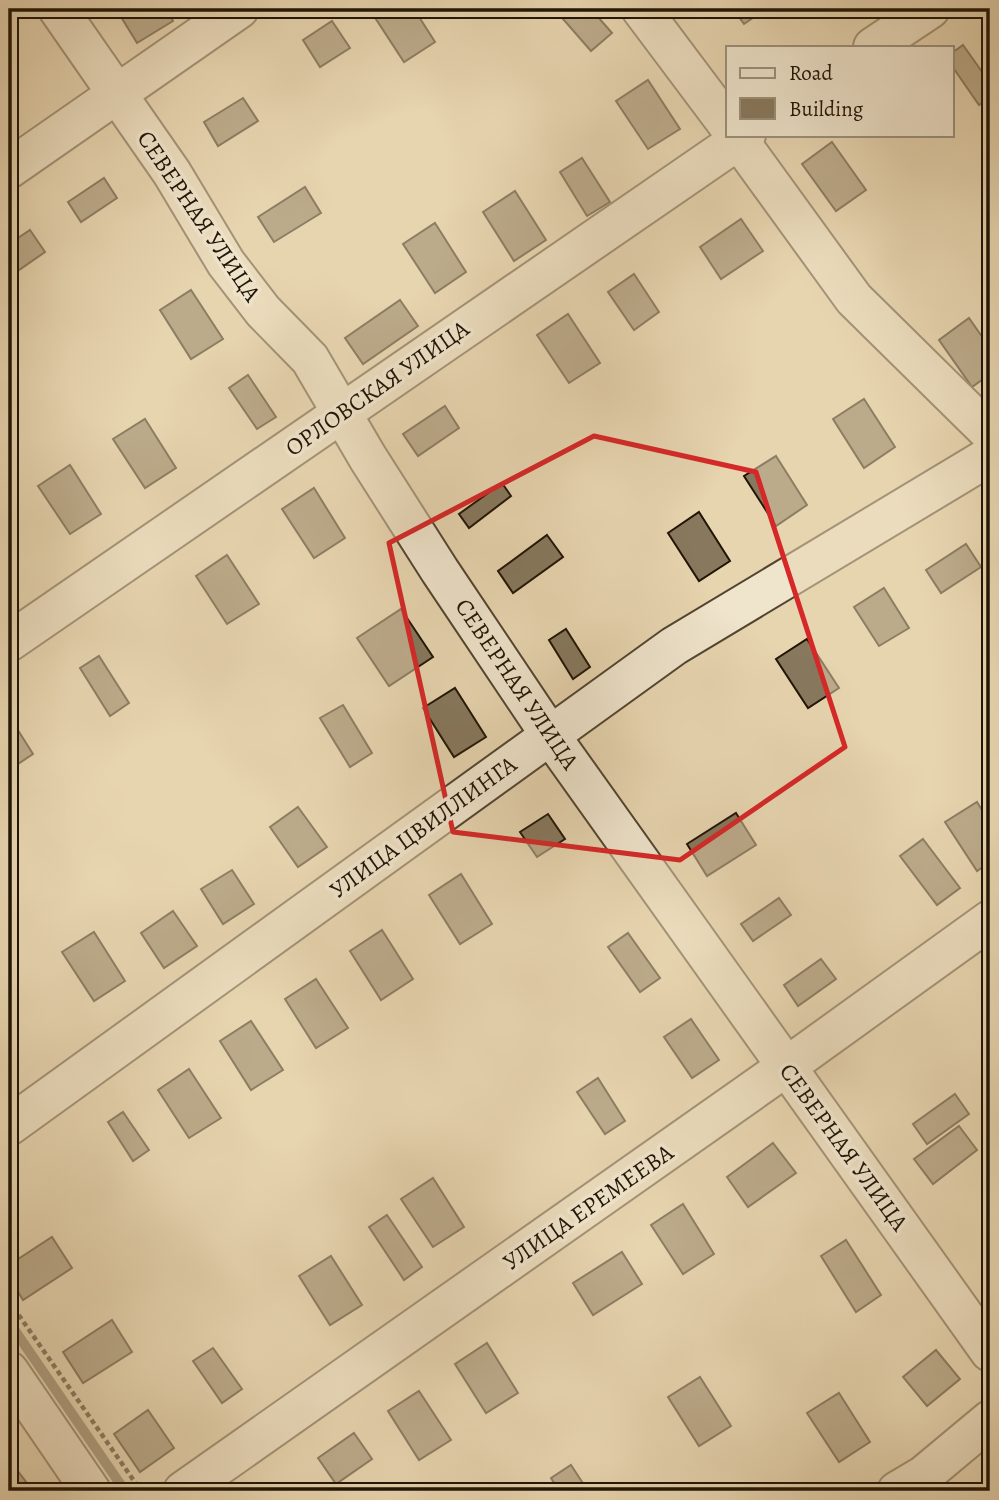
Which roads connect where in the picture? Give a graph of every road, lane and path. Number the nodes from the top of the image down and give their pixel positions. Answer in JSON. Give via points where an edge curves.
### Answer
{"nodes":[{"id":1,"x":58,"y":9,"type":"edge"},
{"id":2,"x":239,"y":9,"type":"edge"},
{"id":3,"x":641,"y":9,"type":"edge"},
{"id":4,"x":929,"y":9,"type":"edge"},
{"id":5,"x":874,"y":46,"type":"edge"},
{"id":6,"x":116,"y":95,"type":"junction"},
{"id":7,"x":726,"y":120,"type":"edge"},
{"id":8,"x":734,"y":136,"type":"edge"},
{"id":9,"x":738,"y":136,"type":"edge"},
{"id":10,"x":9,"y":169,"type":"edge"},
{"id":11,"x":341,"y":412,"type":"junction"},
{"id":12,"x":990,"y":433,"type":"edge"},
{"id":13,"x":990,"y":456,"type":"edge"},
{"id":14,"x":9,"y":642,"type":"edge"},
{"id":15,"x":550,"y":734,"type":"junction"},
{"id":16,"x":990,"y":920,"type":"edge"},
{"id":17,"x":786,"y":1067,"type":"junction"},
{"id":18,"x":9,"y":1126,"type":"edge"},
{"id":19,"x":9,"y":1301,"type":"edge"},
{"id":20,"x":990,"y":1352,"type":"edge"},
{"id":21,"x":9,"y":1371,"type":"edge"},
{"id":22,"x":990,"y":1420,"type":"edge"},
{"id":23,"x":91,"y":1491,"type":"edge"},
{"id":24,"x":141,"y":1491,"type":"edge"},
{"id":25,"x":183,"y":1491,"type":"edge"},
{"id":26,"x":897,"y":1491,"type":"edge"}],
"edges":[{"from":1,"to":6,"type":"street","name":"СЕВЕРНАЯ УЛИЦА"},
{"from":2,"to":6,"type":"street"},
{"from":3,"to":7,"type":"street"},
{"from":4,"to":5,"type":"street"},
{"from":6,"to":10,"type":"street"},
{"from":6,"to":11,"type":"street","name":"СЕВЕРНАЯ УЛИЦА","via":[[172,173],[226,263],[263,311],[310,359]]},
{"from":8,"to":11,"type":"street","name":"ОРЛОВСКАЯ УЛИЦА"},
{"from":9,"to":12,"type":"street","via":[[854,299]]},
{"from":11,"to":14,"type":"street","name":"ОРЛОВСКАЯ УЛИЦА"},
{"from":11,"to":15,"type":"street","name":"СЕВЕРНАЯ УЛИЦА","via":[[440,571]]},
{"from":13,"to":15,"type":"street","name":"УЛИЦА ЦВИЛЛИНГА","via":[[674,646]]},
{"from":15,"to":17,"type":"street","name":"СЕВЕРНАЯ УЛИЦА"},
{"from":15,"to":18,"type":"street","name":"УЛИЦА ЦВИЛЛИНГА"},
{"from":16,"to":17,"type":"street","name":"УЛИЦА ЕРЕМЕЕВА"},
{"from":17,"to":20,"type":"street","name":"СЕВЕРНАЯ УЛИЦА"},
{"from":17,"to":25,"type":"street","name":"УЛИЦА ЕРЕМЕЕВА"},
{"from":19,"to":24,"type":"path"},
{"from":21,"to":23,"type":"street"},
{"from":22,"to":26,"type":"street","via":[[924,1475]]}]}
